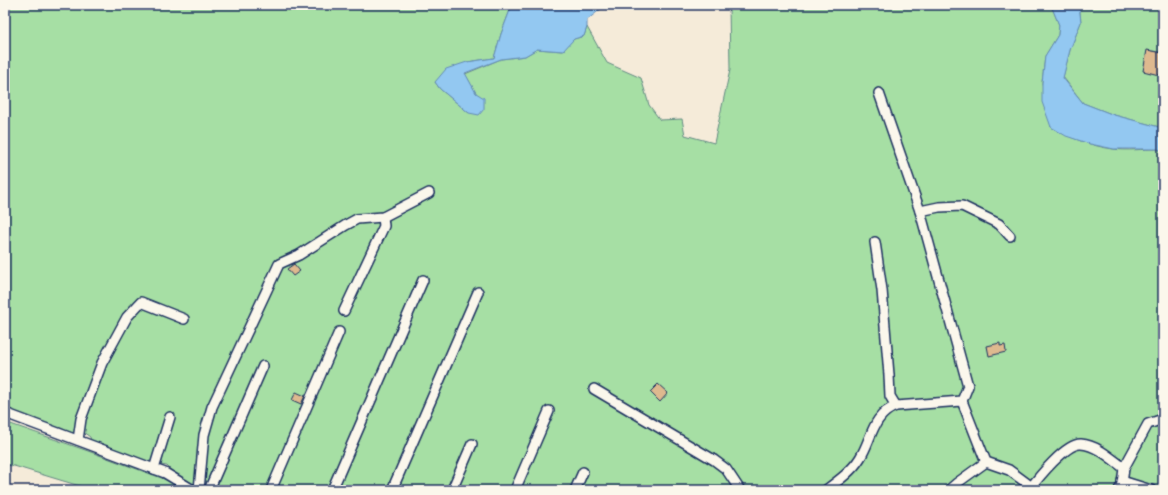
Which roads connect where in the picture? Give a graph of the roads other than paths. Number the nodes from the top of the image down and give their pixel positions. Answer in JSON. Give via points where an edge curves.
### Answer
{"nodes":[{"id":1,"x":879,"y":93,"type":"dead end"},
{"id":2,"x":429,"y":193,"type":"dead end"},
{"id":3,"x":920,"y":211,"type":"junction"},
{"id":4,"x":383,"y":217,"type":"junction"},
{"id":5,"x":1010,"y":236,"type":"dead end"},
{"id":6,"x":875,"y":242,"type":"dead end"},
{"id":7,"x":423,"y":280,"type":"dead end"},
{"id":8,"x":478,"y":292,"type":"dead end"},
{"id":9,"x":344,"y":311,"type":"dead end"},
{"id":10,"x":184,"y":319,"type":"dead end"},
{"id":11,"x":339,"y":332,"type":"dead end"},
{"id":12,"x":263,"y":366,"type":"dead end"},
{"id":13,"x":594,"y":389,"type":"dead end"},
{"id":14,"x":962,"y":401,"type":"junction"},
{"id":15,"x":896,"y":406,"type":"junction"},
{"id":16,"x":549,"y":411,"type":"dead end"},
{"id":17,"x":5,"y":413,"type":"edge"},
{"id":18,"x":170,"y":417,"type":"dead end"},
{"id":19,"x":1163,"y":419,"type":"edge"},
{"id":20,"x":78,"y":440,"type":"junction"},
{"id":21,"x":472,"y":444,"type":"dead end"},
{"id":22,"x":986,"y":462,"type":"junction"},
{"id":23,"x":154,"y":468,"type":"junction"},
{"id":24,"x":1124,"y":468,"type":"junction"},
{"id":25,"x":583,"y":472,"type":"dead end"},
{"id":26,"x":1120,"y":486,"type":"edge"},
{"id":27,"x":1031,"y":488,"type":"edge"},
{"id":28,"x":193,"y":490,"type":"edge"},
{"id":29,"x":199,"y":490,"type":"edge"},
{"id":30,"x":209,"y":490,"type":"edge"},
{"id":31,"x":271,"y":490,"type":"edge"},
{"id":32,"x":332,"y":490,"type":"edge"},
{"id":33,"x":392,"y":490,"type":"edge"},
{"id":34,"x":452,"y":490,"type":"edge"},
{"id":35,"x":515,"y":490,"type":"edge"},
{"id":36,"x":575,"y":490,"type":"edge"},
{"id":37,"x":740,"y":490,"type":"edge"},
{"id":38,"x":826,"y":490,"type":"edge"},
{"id":39,"x":949,"y":490,"type":"edge"},
{"id":40,"x":1151,"y":490,"type":"edge"}],
"edges":[{"from":1,"to":3,"type":"street"},
{"from":2,"to":4,"type":"street"},
{"from":3,"to":5,"type":"street","via":[[962,206],[999,224]]},
{"from":3,"to":14,"type":"street","via":[[968,386]]},
{"from":4,"to":9,"type":"street","via":[[384,226]]},
{"from":4,"to":29,"type":"street","via":[[357,219],[299,255],[279,264],[212,407],[204,435]]},
{"from":6,"to":15,"type":"street","via":[[882,290],[890,396]]},
{"from":7,"to":32,"type":"street"},
{"from":8,"to":33,"type":"street"},
{"from":10,"to":20,"type":"street","via":[[141,302],[127,317],[102,363],[81,419]]},
{"from":11,"to":31,"type":"street"},
{"from":12,"to":30,"type":"street"},
{"from":13,"to":37,"type":"street","via":[[714,460],[726,469]]},
{"from":14,"to":15,"type":"street"},
{"from":14,"to":22,"type":"street"},
{"from":15,"to":38,"type":"street","via":[[888,410],[876,423],[860,458],[842,478]]},
{"from":16,"to":35,"type":"street"},
{"from":17,"to":20,"type":"street"},
{"from":18,"to":23,"type":"street"},
{"from":19,"to":24,"type":"street","via":[[1148,424]]},
{"from":20,"to":23,"type":"street"},
{"from":21,"to":34,"type":"street"},
{"from":22,"to":27,"type":"street","via":[[1009,470]]},
{"from":22,"to":39,"type":"street"},
{"from":23,"to":28,"type":"street"},
{"from":24,"to":26,"type":"street"},
{"from":24,"to":27,"type":"street","via":[[1095,448],[1080,444],[1068,448]]},
{"from":25,"to":36,"type":"street"},
{"from":26,"to":40,"type":"street"}]}
